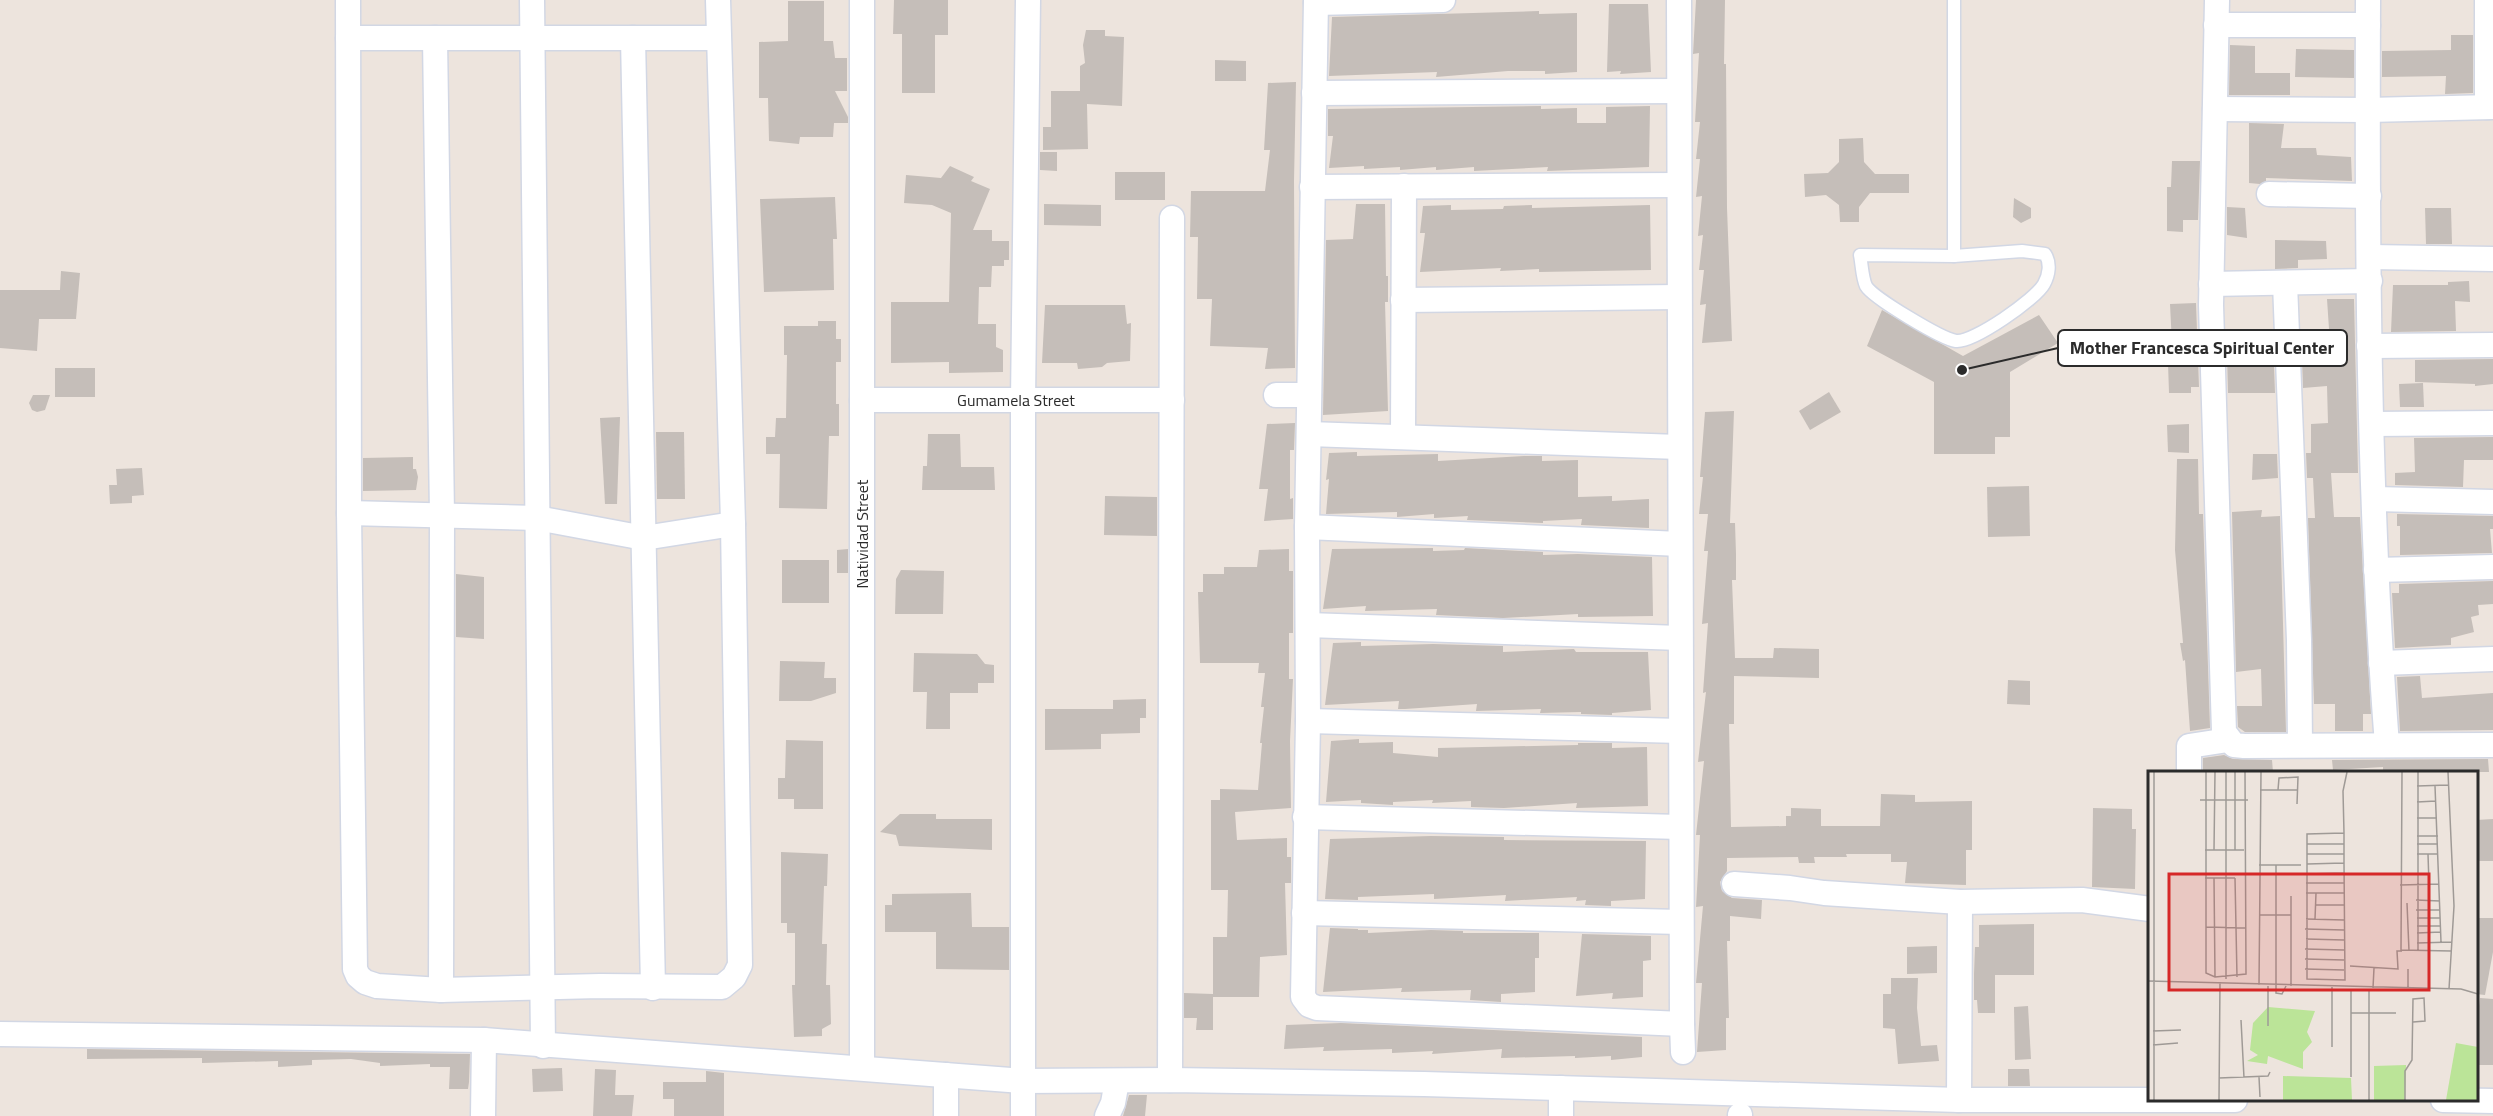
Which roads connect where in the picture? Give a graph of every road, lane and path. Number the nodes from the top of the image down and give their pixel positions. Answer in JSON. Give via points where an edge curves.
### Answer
{"nodes":[{"id":1,"x":348,"y":0,"type":"edge"},
{"id":2,"x":532,"y":0,"type":"edge"},
{"id":3,"x":718,"y":0,"type":"edge"},
{"id":4,"x":862,"y":0,"type":"edge"},
{"id":5,"x":1028,"y":0,"type":"edge"},
{"id":6,"x":1443,"y":0,"type":"edge"},
{"id":7,"x":1678,"y":0,"type":"edge"},
{"id":8,"x":1954,"y":0,"type":"edge"},
{"id":9,"x":2217,"y":0,"type":"edge"},
{"id":10,"x":2368,"y":0,"type":"edge"},
{"id":11,"x":2487,"y":0,"type":"edge"},
{"id":12,"x":1316,"y":2,"type":"edge"},
{"id":13,"x":2216,"y":25,"type":"junction"},
{"id":14,"x":2368,"y":26,"type":"junction"},
{"id":15,"x":348,"y":38,"type":"junction"},
{"id":16,"x":435,"y":38,"type":"junction"},
{"id":17,"x":633,"y":38,"type":"junction"},
{"id":18,"x":718,"y":38,"type":"junction"},
{"id":19,"x":531,"y":39,"type":"junction"},
{"id":20,"x":1679,"y":91,"type":"junction"},
{"id":21,"x":1314,"y":93,"type":"junction"},
{"id":22,"x":2490,"y":107,"type":"edge"},
{"id":23,"x":2215,"y":109,"type":"junction"},
{"id":24,"x":2368,"y":110,"type":"junction"},
{"id":25,"x":1679,"y":185,"type":"junction"},
{"id":26,"x":1404,"y":186,"type":"junction"},
{"id":27,"x":1312,"y":187,"type":"junction"},
{"id":28,"x":2269,"y":194,"type":"dead end"},
{"id":29,"x":2369,"y":196,"type":"junction"},
{"id":30,"x":1173,"y":218,"type":"dead end"},
{"id":31,"x":1954,"y":256,"type":"junction"},
{"id":32,"x":2370,"y":257,"type":"junction"},
{"id":33,"x":2493,"y":259,"type":"edge"},
{"id":34,"x":2370,"y":281,"type":"junction"},
{"id":35,"x":2285,"y":283,"type":"junction"},
{"id":36,"x":2211,"y":284,"type":"junction"},
{"id":37,"x":1678,"y":297,"type":"junction"},
{"id":38,"x":1403,"y":300,"type":"junction"},
{"id":39,"x":2493,"y":345,"type":"edge"},
{"id":40,"x":2369,"y":346,"type":"junction"},
{"id":41,"x":1276,"y":395,"type":"dead end"},
{"id":42,"x":1309,"y":395,"type":"junction"},
{"id":43,"x":862,"y":400,"type":"junction"},
{"id":44,"x":1023,"y":400,"type":"junction"},
{"id":45,"x":1172,"y":400,"type":"junction"},
{"id":46,"x":2493,"y":423,"type":"edge"},
{"id":47,"x":2373,"y":424,"type":"junction"},
{"id":48,"x":1309,"y":434,"type":"junction"},
{"id":49,"x":1402,"y":436,"type":"junction"},
{"id":50,"x":1679,"y":447,"type":"junction"},
{"id":51,"x":2375,"y":500,"type":"junction"},
{"id":52,"x":2493,"y":502,"type":"edge"},
{"id":53,"x":349,"y":513,"type":"junction"},
{"id":54,"x":442,"y":515,"type":"junction"},
{"id":55,"x":537,"y":518,"type":"junction"},
{"id":56,"x":733,"y":524,"type":"junction"},
{"id":57,"x":1307,"y":527,"type":"junction"},
{"id":58,"x":644,"y":538,"type":"junction"},
{"id":59,"x":1680,"y":544,"type":"junction"},
{"id":60,"x":2493,"y":567,"type":"edge"},
{"id":61,"x":2376,"y":570,"type":"junction"},
{"id":62,"x":1308,"y":625,"type":"junction"},
{"id":63,"x":1680,"y":638,"type":"junction"},
{"id":64,"x":2493,"y":659,"type":"edge"},
{"id":65,"x":2380,"y":663,"type":"junction"},
{"id":66,"x":1308,"y":721,"type":"junction"},
{"id":67,"x":1680,"y":731,"type":"junction"},
{"id":68,"x":2228,"y":740,"type":"junction"},
{"id":69,"x":2300,"y":745,"type":"junction"},
{"id":70,"x":2386,"y":745,"type":"junction"},
{"id":71,"x":2493,"y":745,"type":"edge"},
{"id":72,"x":2189,"y":771,"type":"edge"},
{"id":73,"x":1305,"y":817,"type":"junction"},
{"id":74,"x":1680,"y":826,"type":"junction"},
{"id":75,"x":1734,"y":884,"type":"dead end"},
{"id":76,"x":1960,"y":902,"type":"junction"},
{"id":77,"x":2148,"y":909,"type":"edge"},
{"id":78,"x":1304,"y":913,"type":"junction"},
{"id":79,"x":1681,"y":922,"type":"junction"},
{"id":80,"x":542,"y":988,"type":"junction"},
{"id":81,"x":653,"y":988,"type":"junction"},
{"id":82,"x":441,"y":990,"type":"junction"},
{"id":83,"x":1682,"y":1024,"type":"junction"},
{"id":84,"x":0,"y":1034,"type":"edge"},
{"id":85,"x":484,"y":1040,"type":"junction"},
{"id":86,"x":543,"y":1046,"type":"junction"},
{"id":87,"x":1683,"y":1052,"type":"dead end"},
{"id":88,"x":862,"y":1067,"type":"junction"},
{"id":89,"x":946,"y":1075,"type":"junction"},
{"id":90,"x":1170,"y":1080,"type":"junction"},
{"id":91,"x":1023,"y":1081,"type":"junction"},
{"id":92,"x":1117,"y":1081,"type":"junction"},
{"id":93,"x":1561,"y":1088,"type":"junction"},
{"id":94,"x":1959,"y":1100,"type":"junction"},
{"id":95,"x":2148,"y":1100,"type":"edge"},
{"id":96,"x":2478,"y":1101,"type":"edge"},
{"id":97,"x":2493,"y":1101,"type":"edge"},
{"id":98,"x":483,"y":1116,"type":"edge"},
{"id":99,"x":946,"y":1116,"type":"edge"},
{"id":100,"x":1023,"y":1116,"type":"edge"},
{"id":101,"x":1107,"y":1116,"type":"edge"},
{"id":102,"x":1561,"y":1116,"type":"edge"}],
"edges":[{"from":1,"to":15,"type":"street"},
{"from":2,"to":19,"type":"street"},
{"from":3,"to":18,"type":"street"},
{"from":4,"to":43,"type":"street","name":"Natividad Street"},
{"from":5,"to":44,"type":"street"},
{"from":6,"to":12,"type":"street"},
{"from":7,"to":20,"type":"street"},
{"from":8,"to":31,"type":"lane"},
{"from":9,"to":13,"type":"street"},
{"from":10,"to":14,"type":"street"},
{"from":11,"to":22,"type":"street"},
{"from":12,"to":21,"type":"street"},
{"from":13,"to":14,"type":"street"},
{"from":13,"to":23,"type":"street"},
{"from":14,"to":24,"type":"street"},
{"from":15,"to":16,"type":"street"},
{"from":15,"to":53,"type":"street"},
{"from":16,"to":19,"type":"street"},
{"from":16,"to":54,"type":"street"},
{"from":17,"to":18,"type":"street"},
{"from":17,"to":19,"type":"street"},
{"from":17,"to":58,"type":"street"},
{"from":18,"to":56,"type":"street"},
{"from":19,"to":55,"type":"street"},
{"from":20,"to":21,"type":"street"},
{"from":20,"to":25,"type":"street"},
{"from":21,"to":27,"type":"street"},
{"from":22,"to":24,"type":"street"},
{"from":23,"to":24,"type":"street"},
{"from":23,"to":36,"type":"street"},
{"from":24,"to":29,"type":"street"},
{"from":25,"to":26,"type":"street"},
{"from":25,"to":37,"type":"street"},
{"from":26,"to":27,"type":"street"},
{"from":26,"to":38,"type":"street"},
{"from":27,"to":42,"type":"street"},
{"from":28,"to":29,"type":"street"},
{"from":29,"to":32,"type":"street"},
{"from":30,"to":45,"type":"street"},
{"from":31,"to":31,"type":"lane","via":[[1860,255],[1867,288],[1882,301],[1956,341],[1971,338],[2036,294],[2049,270],[2049,259],[2039,252]]},
{"from":32,"to":33,"type":"street"},
{"from":32,"to":34,"type":"street"},
{"from":34,"to":35,"type":"street"},
{"from":34,"to":40,"type":"street"},
{"from":35,"to":36,"type":"street"},
{"from":35,"to":69,"type":"street"},
{"from":36,"to":68,"type":"street","via":[[2224,732]]},
{"from":37,"to":38,"type":"street"},
{"from":37,"to":50,"type":"street"},
{"from":38,"to":49,"type":"street"},
{"from":39,"to":40,"type":"street"},
{"from":40,"to":47,"type":"street"},
{"from":41,"to":42,"type":"street"},
{"from":42,"to":48,"type":"street"},
{"from":43,"to":44,"type":"street","name":"Gumamela Street"},
{"from":43,"to":88,"type":"street","name":"Natividad Street"},
{"from":44,"to":45,"type":"street","name":"Gumamela Street"},
{"from":44,"to":91,"type":"street"},
{"from":45,"to":90,"type":"street"},
{"from":46,"to":47,"type":"street"},
{"from":47,"to":51,"type":"street"},
{"from":48,"to":49,"type":"street"},
{"from":48,"to":57,"type":"street"},
{"from":49,"to":50,"type":"street"},
{"from":50,"to":59,"type":"street"},
{"from":51,"to":52,"type":"street"},
{"from":51,"to":61,"type":"street"},
{"from":53,"to":54,"type":"street"},
{"from":53,"to":82,"type":"street","via":[[355,969],[365,982],[377,986]]},
{"from":54,"to":55,"type":"street"},
{"from":54,"to":82,"type":"street"},
{"from":55,"to":58,"type":"street"},
{"from":55,"to":80,"type":"street"},
{"from":56,"to":58,"type":"street"},
{"from":56,"to":81,"type":"street","via":[[740,965],[722,987]]},
{"from":57,"to":59,"type":"street"},
{"from":57,"to":62,"type":"street"},
{"from":58,"to":81,"type":"street"},
{"from":59,"to":63,"type":"street"},
{"from":60,"to":61,"type":"street"},
{"from":61,"to":65,"type":"street"},
{"from":62,"to":63,"type":"street"},
{"from":62,"to":66,"type":"street"},
{"from":63,"to":67,"type":"street"},
{"from":64,"to":65,"type":"street"},
{"from":65,"to":70,"type":"street"},
{"from":66,"to":67,"type":"street"},
{"from":66,"to":73,"type":"street"},
{"from":67,"to":74,"type":"street"},
{"from":68,"to":69,"type":"street","via":[[2244,746]]},
{"from":68,"to":72,"type":"street","via":[[2189,746]]},
{"from":69,"to":70,"type":"street"},
{"from":70,"to":71,"type":"street"},
{"from":73,"to":74,"type":"street"},
{"from":73,"to":78,"type":"street"},
{"from":74,"to":79,"type":"street"},
{"from":75,"to":76,"type":"street"},
{"from":76,"to":77,"type":"street","via":[[2082,900]]},
{"from":76,"to":94,"type":"street"},
{"from":78,"to":79,"type":"street"},
{"from":78,"to":83,"type":"street","via":[[1304,997],[1317,1008]]},
{"from":79,"to":83,"type":"street"},
{"from":80,"to":81,"type":"street"},
{"from":80,"to":82,"type":"street"},
{"from":80,"to":86,"type":"street"},
{"from":83,"to":87,"type":"street"},
{"from":84,"to":85,"type":"street"},
{"from":85,"to":86,"type":"street"},
{"from":85,"to":98,"type":"street"},
{"from":86,"to":88,"type":"street"},
{"from":88,"to":89,"type":"street"},
{"from":89,"to":91,"type":"street"},
{"from":89,"to":99,"type":"street"},
{"from":90,"to":92,"type":"street"},
{"from":90,"to":93,"type":"street"},
{"from":91,"to":92,"type":"street"},
{"from":91,"to":100,"type":"street"},
{"from":92,"to":101,"type":"street"},
{"from":93,"to":94,"type":"street"},
{"from":93,"to":102,"type":"street"},
{"from":94,"to":95,"type":"street"},
{"from":96,"to":97,"type":"street"}]}
